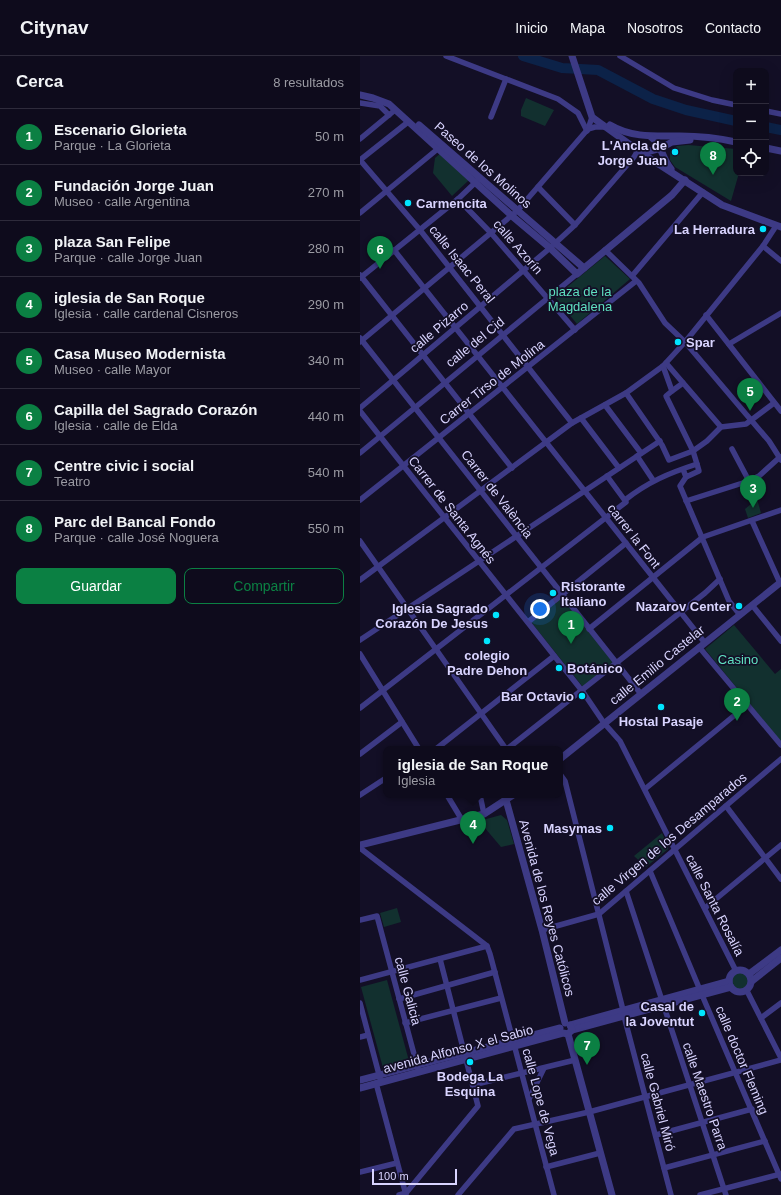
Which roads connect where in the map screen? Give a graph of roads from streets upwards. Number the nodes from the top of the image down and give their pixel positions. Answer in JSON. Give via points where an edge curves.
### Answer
{"nodes":[{"id":1,"x":446,"y":56,"type":"edge"},
{"id":2,"x":572,"y":56,"type":"edge"},
{"id":3,"x":620,"y":56,"type":"edge"},
{"id":4,"x":506,"y":79,"type":"junction"},
{"id":5,"x":360,"y":93,"type":"edge"},
{"id":6,"x":360,"y":103,"type":"edge"},
{"id":7,"x":733,"y":104,"type":"edge"},
{"id":8,"x":395,"y":110,"type":"junction"},
{"id":9,"x":769,"y":112,"type":"edge"},
{"id":10,"x":591,"y":114,"type":"junction"},
{"id":11,"x":781,"y":114,"type":"edge"},
{"id":12,"x":389,"y":115,"type":"junction"},
{"id":13,"x":491,"y":117,"type":"dead end"},
{"id":14,"x":408,"y":122,"type":"junction"},
{"id":15,"x":605,"y":126,"type":"junction"},
{"id":16,"x":588,"y":130,"type":"junction"},
{"id":17,"x":651,"y":137,"type":"junction"},
{"id":18,"x":702,"y":138,"type":"junction"},
{"id":19,"x":360,"y":139,"type":"edge"},
{"id":20,"x":733,"y":142,"type":"edge"},
{"id":21,"x":440,"y":147,"type":"junction"},
{"id":22,"x":661,"y":148,"type":"junction"},
{"id":23,"x":769,"y":149,"type":"edge"},
{"id":24,"x":638,"y":150,"type":"junction"},
{"id":25,"x":781,"y":151,"type":"edge"},
{"id":26,"x":360,"y":160,"type":"edge"},
{"id":27,"x":675,"y":174,"type":"junction"},
{"id":28,"x":478,"y":180,"type":"junction"},
{"id":29,"x":685,"y":180,"type":"junction"},
{"id":30,"x":538,"y":187,"type":"junction"},
{"id":31,"x":387,"y":191,"type":"junction"},
{"id":32,"x":703,"y":192,"type":"junction"},
{"id":33,"x":458,"y":199,"type":"junction"},
{"id":34,"x":360,"y":213,"type":"edge"},
{"id":35,"x":515,"y":214,"type":"junction"},
{"id":36,"x":575,"y":225,"type":"junction"},
{"id":37,"x":779,"y":226,"type":"edge"},
{"id":38,"x":420,"y":230,"type":"junction"},
{"id":39,"x":491,"y":233,"type":"junction"},
{"id":40,"x":553,"y":245,"type":"junction"},
{"id":41,"x":763,"y":246,"type":"junction"},
{"id":42,"x":394,"y":250,"type":"junction"},
{"id":43,"x":605,"y":250,"type":"junction"},
{"id":44,"x":781,"y":261,"type":"edge"},
{"id":45,"x":450,"y":268,"type":"junction"},
{"id":46,"x":584,"y":268,"type":"junction"},
{"id":47,"x":524,"y":270,"type":"junction"},
{"id":48,"x":577,"y":274,"type":"junction"},
{"id":49,"x":361,"y":277,"type":"edge"},
{"id":50,"x":634,"y":278,"type":"junction"},
{"id":51,"x":425,"y":288,"type":"junction"},
{"id":52,"x":547,"y":299,"type":"junction"},
{"id":53,"x":481,"y":306,"type":"junction"},
{"id":54,"x":781,"y":314,"type":"edge"},
{"id":55,"x":706,"y":315,"type":"junction"},
{"id":56,"x":392,"y":316,"type":"junction"},
{"id":57,"x":456,"y":327,"type":"junction"},
{"id":58,"x":575,"y":330,"type":"junction"},
{"id":59,"x":503,"y":335,"type":"junction"},
{"id":60,"x":361,"y":340,"type":"edge"},
{"id":61,"x":685,"y":342,"type":"junction"},
{"id":62,"x":729,"y":344,"type":"junction"},
{"id":63,"x":422,"y":355,"type":"junction"},
{"id":64,"x":477,"y":356,"type":"junction"},
{"id":65,"x":664,"y":365,"type":"junction"},
{"id":66,"x":529,"y":368,"type":"junction"},
{"id":67,"x":392,"y":380,"type":"junction"},
{"id":68,"x":444,"y":383,"type":"junction"},
{"id":69,"x":683,"y":383,"type":"junction"},
{"id":70,"x":503,"y":388,"type":"junction"},
{"id":71,"x":672,"y":391,"type":"junction"},
{"id":72,"x":626,"y":393,"type":"junction"},
{"id":73,"x":774,"y":403,"type":"junction"},
{"id":74,"x":605,"y":405,"type":"junction"},
{"id":75,"x":414,"y":408,"type":"junction"},
{"id":76,"x":360,"y":409,"type":"edge"},
{"id":77,"x":781,"y":411,"type":"edge"},
{"id":78,"x":469,"y":414,"type":"junction"},
{"id":79,"x":581,"y":418,"type":"junction"},
{"id":80,"x":751,"y":420,"type":"junction"},
{"id":81,"x":572,"y":423,"type":"junction"},
{"id":82,"x":721,"y":427,"type":"junction"},
{"id":83,"x":380,"y":436,"type":"junction"},
{"id":84,"x":438,"y":438,"type":"junction"},
{"id":85,"x":660,"y":441,"type":"junction"},
{"id":86,"x":546,"y":443,"type":"junction"},
{"id":87,"x":732,"y":449,"type":"dead end"},
{"id":88,"x":693,"y":451,"type":"junction"},
{"id":89,"x":360,"y":453,"type":"edge"},
{"id":90,"x":639,"y":454,"type":"junction"},
{"id":91,"x":781,"y":458,"type":"edge"},
{"id":92,"x":697,"y":464,"type":"junction"},
{"id":93,"x":404,"y":466,"type":"junction"},
{"id":94,"x":512,"y":468,"type":"junction"},
{"id":95,"x":619,"y":468,"type":"junction"},
{"id":96,"x":682,"y":469,"type":"junction"},
{"id":97,"x":607,"y":476,"type":"junction"},
{"id":98,"x":686,"y":477,"type":"junction"},
{"id":99,"x":653,"y":480,"type":"junction"},
{"id":100,"x":749,"y":481,"type":"junction"},
{"id":101,"x":584,"y":491,"type":"junction"},
{"id":102,"x":481,"y":492,"type":"junction"},
{"id":103,"x":360,"y":500,"type":"edge"},
{"id":104,"x":625,"y":501,"type":"junction"},
{"id":105,"x":686,"y":501,"type":"junction"},
{"id":106,"x":781,"y":510,"type":"edge"},
{"id":107,"x":445,"y":518,"type":"junction"},
{"id":108,"x":606,"y":518,"type":"junction"},
{"id":109,"x":752,"y":521,"type":"junction"},
{"id":110,"x":516,"y":536,"type":"junction"},
{"id":111,"x":702,"y":537,"type":"junction"},
{"id":112,"x":360,"y":541,"type":"edge"},
{"id":113,"x":626,"y":543,"type":"junction"},
{"id":114,"x":478,"y":561,"type":"junction"},
{"id":115,"x":378,"y":567,"type":"junction"},
{"id":116,"x":541,"y":568,"type":"junction"},
{"id":117,"x":653,"y":577,"type":"junction"},
{"id":118,"x":720,"y":579,"type":"junction"},
{"id":119,"x":360,"y":580,"type":"edge"},
{"id":120,"x":780,"y":582,"type":"edge"},
{"id":121,"x":562,"y":594,"type":"junction"},
{"id":122,"x":506,"y":595,"type":"junction"},
{"id":123,"x":752,"y":605,"type":"junction"},
{"id":124,"x":407,"y":608,"type":"junction"},
{"id":125,"x":680,"y":612,"type":"junction"},
{"id":126,"x":740,"y":614,"type":"junction"},
{"id":127,"x":528,"y":622,"type":"junction"},
{"id":128,"x":590,"y":629,"type":"junction"},
{"id":129,"x":360,"y":640,"type":"edge"},
{"id":130,"x":781,"y":641,"type":"edge"},
{"id":131,"x":702,"y":645,"type":"junction"},
{"id":132,"x":436,"y":650,"type":"junction"},
{"id":133,"x":360,"y":654,"type":"edge"},
{"id":134,"x":554,"y":656,"type":"junction"},
{"id":135,"x":616,"y":663,"type":"junction"},
{"id":136,"x":582,"y":690,"type":"junction"},
{"id":137,"x":383,"y":691,"type":"junction"},
{"id":138,"x":641,"y":694,"type":"junction"},
{"id":139,"x":747,"y":705,"type":"junction"},
{"id":140,"x":360,"y":708,"type":"edge"},
{"id":141,"x":481,"y":714,"type":"junction"},
{"id":142,"x":402,"y":722,"type":"junction"},
{"id":143,"x":604,"y":723,"type":"junction"},
{"id":144,"x":781,"y":745,"type":"edge"},
{"id":145,"x":417,"y":746,"type":"edge"},
{"id":146,"x":440,"y":746,"type":"edge"},
{"id":147,"x":504,"y":746,"type":"edge"},
{"id":148,"x":510,"y":746,"type":"edge"},
{"id":149,"x":360,"y":754,"type":"edge"},
{"id":150,"x":563,"y":757,"type":"edge"},
{"id":151,"x":781,"y":758,"type":"edge"},
{"id":152,"x":563,"y":778,"type":"edge"},
{"id":153,"x":383,"y":780,"type":"edge"},
{"id":154,"x":644,"y":789,"type":"junction"},
{"id":155,"x":360,"y":795,"type":"edge"},
{"id":156,"x":449,"y":798,"type":"edge"},
{"id":157,"x":481,"y":798,"type":"edge"},
{"id":158,"x":509,"y":798,"type":"edge"},
{"id":159,"x":506,"y":800,"type":"junction"},
{"id":160,"x":726,"y":806,"type":"junction"},
{"id":161,"x":484,"y":814,"type":"junction"},
{"id":162,"x":462,"y":820,"type":"junction"},
{"id":163,"x":360,"y":845,"type":"edge"},
{"id":164,"x":781,"y":845,"type":"edge"},
{"id":165,"x":360,"y":848,"type":"edge"},
{"id":166,"x":675,"y":849,"type":"junction"},
{"id":167,"x":765,"y":858,"type":"junction"},
{"id":168,"x":650,"y":871,"type":"junction"},
{"id":169,"x":781,"y":878,"type":"edge"},
{"id":170,"x":626,"y":891,"type":"junction"},
{"id":171,"x":705,"y":908,"type":"junction"},
{"id":172,"x":599,"y":914,"type":"junction"},
{"id":173,"x":360,"y":920,"type":"edge"},
{"id":174,"x":542,"y":930,"type":"junction"},
{"id":175,"x":487,"y":946,"type":"junction"},
{"id":176,"x":781,"y":950,"type":"edge"},
{"id":177,"x":781,"y":958,"type":"edge"},
{"id":178,"x":440,"y":959,"type":"junction"},
{"id":179,"x":736,"y":971,"type":"junction"},
{"id":180,"x":392,"y":972,"type":"junction"},
{"id":181,"x":495,"y":972,"type":"junction"},
{"id":182,"x":750,"y":977,"type":"junction"},
{"id":183,"x":360,"y":980,"type":"edge"},
{"id":184,"x":730,"y":984,"type":"junction"},
{"id":185,"x":448,"y":985,"type":"junction"},
{"id":186,"x":747,"y":991,"type":"junction"},
{"id":187,"x":701,"y":992,"type":"junction"},
{"id":188,"x":501,"y":998,"type":"junction"},
{"id":189,"x":399,"y":999,"type":"junction"},
{"id":190,"x":662,"y":1002,"type":"junction"},
{"id":191,"x":360,"y":1003,"type":"edge"},
{"id":192,"x":781,"y":1003,"type":"edge"},
{"id":193,"x":454,"y":1011,"type":"junction"},
{"id":194,"x":623,"y":1013,"type":"junction"},
{"id":195,"x":761,"y":1018,"type":"junction"},
{"id":196,"x":405,"y":1023,"type":"junction"},
{"id":197,"x":566,"y":1029,"type":"junction"},
{"id":198,"x":368,"y":1034,"type":"junction"},
{"id":199,"x":360,"y":1037,"type":"edge"},
{"id":200,"x":513,"y":1042,"type":"junction"},
{"id":201,"x":465,"y":1056,"type":"junction"},
{"id":202,"x":781,"y":1059,"type":"edge"},
{"id":203,"x":575,"y":1060,"type":"junction"},
{"id":204,"x":417,"y":1068,"type":"junction"},
{"id":205,"x":544,"y":1068,"type":"junction"},
{"id":206,"x":736,"y":1072,"type":"junction"},
{"id":207,"x":522,"y":1074,"type":"junction"},
{"id":208,"x":360,"y":1080,"type":"edge"},
{"id":209,"x":379,"y":1080,"type":"junction"},
{"id":210,"x":689,"y":1084,"type":"junction"},
{"id":211,"x":473,"y":1085,"type":"junction"},
{"id":212,"x":360,"y":1088,"type":"edge"},
{"id":213,"x":645,"y":1096,"type":"junction"},
{"id":214,"x":529,"y":1099,"type":"junction"},
{"id":215,"x":752,"y":1109,"type":"junction"},
{"id":216,"x":589,"y":1112,"type":"junction"},
{"id":217,"x":703,"y":1123,"type":"junction"},
{"id":218,"x":535,"y":1124,"type":"junction"},
{"id":219,"x":656,"y":1135,"type":"junction"},
{"id":220,"x":765,"y":1141,"type":"junction"},
{"id":221,"x":600,"y":1153,"type":"junction"},
{"id":222,"x":714,"y":1155,"type":"junction"},
{"id":223,"x":398,"y":1163,"type":"junction"},
{"id":224,"x":546,"y":1167,"type":"junction"},
{"id":225,"x":664,"y":1168,"type":"junction"},
{"id":226,"x":360,"y":1172,"type":"edge"},
{"id":227,"x":780,"y":1176,"type":"edge"},
{"id":228,"x":724,"y":1189,"type":"junction"},
{"id":229,"x":406,"y":1194,"type":"edge"},
{"id":230,"x":399,"y":1195,"type":"edge"},
{"id":231,"x":458,"y":1195,"type":"edge"},
{"id":232,"x":554,"y":1195,"type":"edge"},
{"id":233,"x":612,"y":1195,"type":"edge"},
{"id":234,"x":671,"y":1195,"type":"edge"},
{"id":235,"x":700,"y":1195,"type":"edge"},
{"id":236,"x":726,"y":1195,"type":"edge"}],
"edges":[{"from":1,"to":4,"type":"street"},
{"from":2,"to":10,"type":"street"},
{"from":3,"to":7,"type":"street","via":[[674,88]]},
{"from":4,"to":13,"type":"street"},
{"from":4,"to":16,"type":"street","via":[[558,99],[578,112]]},
{"from":5,"to":8,"type":"street","name":"Paseo de los Molinos"},
{"from":5,"to":21,"type":"street","name":"Paseo de los Molinos","via":[[377,94],[387,98]]},
{"from":6,"to":12,"type":"street","via":[[380,106]]},
{"from":8,"to":12,"type":"street"},
{"from":8,"to":14,"type":"street","name":"Paseo de los Molinos"},
{"from":9,"to":11,"type":"street"},
{"from":10,"to":15,"type":"street"},
{"from":10,"to":16,"type":"street"},
{"from":10,"to":17,"type":"street","via":[[629,134]]},
{"from":12,"to":19,"type":"street"},
{"from":14,"to":21,"type":"street","name":"Paseo de los Molinos"},
{"from":14,"to":26,"type":"street"},
{"from":15,"to":16,"type":"street"},
{"from":15,"to":24,"type":"street"},
{"from":16,"to":30,"type":"street"},
{"from":17,"to":18,"type":"street"},
{"from":17,"to":22,"type":"street"},
{"from":17,"to":24,"type":"street","via":[[644,140]]},
{"from":18,"to":20,"type":"street"},
{"from":18,"to":22,"type":"street","via":[[672,142]]},
{"from":21,"to":28,"type":"street","name":"Paseo de los Molinos"},
{"from":21,"to":31,"type":"street"},
{"from":22,"to":24,"type":"street","via":[[650,151]]},
{"from":22,"to":27,"type":"street","via":[[666,163]]},
{"from":23,"to":25,"type":"street"},
{"from":24,"to":27,"type":"street"},
{"from":24,"to":36,"type":"street","name":"calle Pizarro"},
{"from":26,"to":31,"type":"street","name":"calle Isaac Peral"},
{"from":27,"to":29,"type":"street"},
{"from":28,"to":33,"type":"street"},
{"from":28,"to":35,"type":"street","name":"Paseo de los Molinos"},
{"from":29,"to":32,"type":"street"},
{"from":29,"to":43,"type":"street","name":"calle del Cid","via":[[672,195]]},
{"from":30,"to":35,"type":"street"},
{"from":30,"to":36,"type":"street"},
{"from":31,"to":34,"type":"street"},
{"from":31,"to":38,"type":"street","name":"calle Isaac Peral"},
{"from":32,"to":37,"type":"street","via":[[722,205]]},
{"from":32,"to":50,"type":"street","name":"Carrer Tirso de Molina"},
{"from":33,"to":38,"type":"street"},
{"from":33,"to":39,"type":"street","name":"calle Azorín"},
{"from":35,"to":39,"type":"street"},
{"from":35,"to":40,"type":"street","name":"Paseo de los Molinos"},
{"from":36,"to":40,"type":"street","name":"calle Pizarro"},
{"from":37,"to":41,"type":"street"},
{"from":38,"to":42,"type":"street"},
{"from":38,"to":45,"type":"street","name":"calle Isaac Peral"},
{"from":39,"to":45,"type":"street"},
{"from":39,"to":47,"type":"street","name":"calle Azorín"},
{"from":40,"to":46,"type":"street","name":"Paseo de los Molinos"},
{"from":40,"to":47,"type":"street","name":"calle Pizarro"},
{"from":40,"to":48,"type":"street","name":"Paseo de los Molinos"},
{"from":41,"to":44,"type":"street"},
{"from":41,"to":55,"type":"street"},
{"from":42,"to":49,"type":"street"},
{"from":42,"to":51,"type":"street","name":"carrer la Font"},
{"from":43,"to":46,"type":"street","name":"calle del Cid"},
{"from":43,"to":50,"type":"street"},
{"from":45,"to":51,"type":"street"},
{"from":45,"to":53,"type":"street","name":"calle Isaac Peral"},
{"from":46,"to":48,"type":"street","name":"calle del Cid"},
{"from":47,"to":52,"type":"street","name":"calle Azorín"},
{"from":47,"to":53,"type":"street","name":"calle Pizarro"},
{"from":48,"to":52,"type":"street","name":"calle del Cid"},
{"from":49,"to":56,"type":"street"},
{"from":50,"to":58,"type":"street","name":"Carrer Tirso de Molina"},
{"from":50,"to":61,"type":"street","via":[[665,323]]},
{"from":51,"to":56,"type":"street"},
{"from":51,"to":57,"type":"street","name":"carrer la Font"},
{"from":52,"to":58,"type":"street","name":"calle Azorín"},
{"from":52,"to":59,"type":"street","name":"calle del Cid"},
{"from":53,"to":57,"type":"street","name":"calle Pizarro"},
{"from":53,"to":59,"type":"street","name":"calle Isaac Peral"},
{"from":54,"to":62,"type":"street"},
{"from":55,"to":61,"type":"street"},
{"from":55,"to":62,"type":"street"},
{"from":56,"to":60,"type":"street"},
{"from":56,"to":63,"type":"street"},
{"from":57,"to":63,"type":"street","name":"calle Pizarro"},
{"from":57,"to":64,"type":"street","name":"carrer la Font"},
{"from":58,"to":66,"type":"street","name":"Carrer Tirso de Molina"},
{"from":59,"to":64,"type":"street","name":"calle del Cid"},
{"from":59,"to":66,"type":"street","name":"calle Isaac Peral"},
{"from":60,"to":67,"type":"street","name":"Carrer de València"},
{"from":61,"to":65,"type":"street"},
{"from":61,"to":80,"type":"street"},
{"from":62,"to":73,"type":"street"},
{"from":63,"to":67,"type":"street","name":"calle Pizarro"},
{"from":63,"to":68,"type":"street"},
{"from":64,"to":68,"type":"street","name":"calle del Cid"},
{"from":64,"to":70,"type":"street","name":"carrer la Font"},
{"from":65,"to":69,"type":"street"},
{"from":65,"to":71,"type":"street"},
{"from":65,"to":72,"type":"street"},
{"from":66,"to":70,"type":"street","name":"Carrer Tirso de Molina"},
{"from":66,"to":81,"type":"street","name":"calle Isaac Peral"},
{"from":67,"to":75,"type":"street","name":"Carrer de València"},
{"from":67,"to":76,"type":"street","name":"calle Pizarro"},
{"from":68,"to":75,"type":"street","name":"calle del Cid"},
{"from":68,"to":78,"type":"street"},
{"from":69,"to":71,"type":"street"},
{"from":69,"to":82,"type":"street"},
{"from":70,"to":78,"type":"street","name":"Carrer Tirso de Molina"},
{"from":70,"to":86,"type":"street","name":"carrer la Font"},
{"from":71,"to":88,"type":"street","via":[[666,396]]},
{"from":72,"to":74,"type":"street"},
{"from":72,"to":85,"type":"street"},
{"from":73,"to":77,"type":"street"},
{"from":73,"to":80,"type":"street"},
{"from":74,"to":79,"type":"street"},
{"from":74,"to":90,"type":"street"},
{"from":75,"to":83,"type":"street","name":"calle del Cid"},
{"from":75,"to":84,"type":"street","name":"Carrer de València"},
{"from":76,"to":83,"type":"street","name":"Carrer de Santa Agnés"},
{"from":78,"to":84,"type":"street","name":"Carrer Tirso de Molina"},
{"from":78,"to":94,"type":"street"},
{"from":79,"to":81,"type":"street"},
{"from":79,"to":95,"type":"street"},
{"from":80,"to":82,"type":"street","via":[[746,424]]},
{"from":80,"to":91,"type":"street"},
{"from":81,"to":86,"type":"street"},
{"from":82,"to":88,"type":"street"},
{"from":83,"to":89,"type":"street","name":"calle del Cid"},
{"from":83,"to":93,"type":"street","name":"Carrer de Santa Agnés"},
{"from":84,"to":93,"type":"street","name":"Carrer Tirso de Molina"},
{"from":84,"to":102,"type":"street","name":"Carrer de València"},
{"from":85,"to":88,"type":"street","via":[[669,460]]},
{"from":85,"to":90,"type":"street"},
{"from":86,"to":94,"type":"street"},
{"from":86,"to":101,"type":"street","name":"carrer la Font"},
{"from":87,"to":100,"type":"street"},
{"from":88,"to":92,"type":"street"},
{"from":90,"to":95,"type":"street"},
{"from":90,"to":99,"type":"street"},
{"from":91,"to":100,"type":"street"},
{"from":92,"to":96,"type":"street"},
{"from":92,"to":98,"type":"street","via":[[699,471]]},
{"from":93,"to":103,"type":"street","name":"Carrer Tirso de Molina"},
{"from":93,"to":107,"type":"street","name":"Carrer de Santa Agnés"},
{"from":94,"to":102,"type":"street"},
{"from":95,"to":97,"type":"street"},
{"from":96,"to":98,"type":"street"},
{"from":96,"to":99,"type":"street"},
{"from":97,"to":101,"type":"street"},
{"from":97,"to":104,"type":"street"},
{"from":98,"to":105,"type":"street","via":[[680,486]]},
{"from":99,"to":104,"type":"street"},
{"from":100,"to":105,"type":"street"},
{"from":101,"to":108,"type":"street","name":"carrer la Font"},
{"from":101,"to":110,"type":"street"},
{"from":102,"to":107,"type":"street"},
{"from":102,"to":110,"type":"street","name":"Carrer de València"},
{"from":104,"to":108,"type":"street"},
{"from":105,"to":111,"type":"street"},
{"from":106,"to":109,"type":"street"},
{"from":107,"to":114,"type":"street","name":"Carrer de Santa Agnés"},
{"from":107,"to":115,"type":"street"},
{"from":108,"to":113,"type":"street","name":"carrer la Font"},
{"from":108,"to":116,"type":"street"},
{"from":109,"to":111,"type":"street"},
{"from":109,"to":120,"type":"street"},
{"from":110,"to":114,"type":"street"},
{"from":110,"to":116,"type":"street","name":"Carrer de València"},
{"from":111,"to":117,"type":"street"},
{"from":111,"to":118,"type":"street"},
{"from":112,"to":115,"type":"street"},
{"from":113,"to":117,"type":"street","name":"carrer la Font"},
{"from":113,"to":121,"type":"street"},
{"from":114,"to":122,"type":"street","name":"Carrer de Santa Agnés"},
{"from":114,"to":124,"type":"street"},
{"from":115,"to":119,"type":"street"},
{"from":115,"to":124,"type":"street"},
{"from":116,"to":121,"type":"street","name":"Carrer de València"},
{"from":116,"to":122,"type":"street"},
{"from":117,"to":125,"type":"street","name":"carrer la Font"},
{"from":117,"to":128,"type":"street"},
{"from":118,"to":125,"type":"street"},
{"from":118,"to":126,"type":"street","via":[[729,600]]},
{"from":120,"to":123,"type":"street","name":"calle Emilio Castelar"},
{"from":121,"to":127,"type":"street"},
{"from":121,"to":128,"type":"street","name":"Carrer de València"},
{"from":122,"to":127,"type":"street","name":"Carrer de Santa Agnés"},
{"from":122,"to":132,"type":"street"},
{"from":123,"to":126,"type":"street","name":"calle Emilio Castelar"},
{"from":123,"to":130,"type":"street"},
{"from":124,"to":129,"type":"street"},
{"from":124,"to":132,"type":"street"},
{"from":125,"to":131,"type":"street","name":"carrer la Font"},
{"from":125,"to":135,"type":"street"},
{"from":126,"to":131,"type":"street","name":"calle Emilio Castelar"},
{"from":127,"to":134,"type":"street","name":"Carrer de Santa Agnés"},
{"from":128,"to":135,"type":"street","name":"Carrer de València"},
{"from":131,"to":138,"type":"street","name":"calle Emilio Castelar"},
{"from":131,"to":139,"type":"street","name":"carrer la Font"},
{"from":132,"to":137,"type":"street"},
{"from":132,"to":141,"type":"street"},
{"from":133,"to":137,"type":"street"},
{"from":134,"to":136,"type":"street","name":"calle Santa Rosalía"},
{"from":134,"to":141,"type":"street"},
{"from":135,"to":136,"type":"street"},
{"from":135,"to":138,"type":"street","name":"Carrer de València"},
{"from":136,"to":143,"type":"street","name":"calle Santa Rosalía"},
{"from":136,"to":148,"type":"street"},
{"from":137,"to":140,"type":"street"},
{"from":137,"to":142,"type":"street"},
{"from":138,"to":143,"type":"street","name":"calle Emilio Castelar"},
{"from":139,"to":144,"type":"street","name":"carrer la Font"},
{"from":139,"to":154,"type":"street"},
{"from":141,"to":146,"type":"street"},
{"from":141,"to":147,"type":"street"},
{"from":142,"to":145,"type":"street"},
{"from":142,"to":149,"type":"street"},
{"from":143,"to":150,"type":"street","name":"calle Emilio Castelar"},
{"from":143,"to":154,"type":"street","name":"calle Santa Rosalía","via":[[620,741]]},
{"from":151,"to":160,"type":"street","name":"calle Virgen de los Desamparados"},
{"from":152,"to":172,"type":"street","name":"calle Gabriel Miró","via":[[566,781]]},
{"from":153,"to":155,"type":"street"},
{"from":154,"to":166,"type":"street","name":"calle Santa Rosalía"},
{"from":156,"to":162,"type":"street"},
{"from":157,"to":161,"type":"street"},
{"from":158,"to":159,"type":"street"},
{"from":159,"to":161,"type":"street"},
{"from":159,"to":174,"type":"street","name":"Avenida de los Reyes Católicos"},
{"from":160,"to":166,"type":"street","name":"calle Virgen de los Desamparados"},
{"from":160,"to":167,"type":"street"},
{"from":161,"to":162,"type":"street"},
{"from":162,"to":163,"type":"street"},
{"from":164,"to":167,"type":"street"},
{"from":165,"to":175,"type":"street"},
{"from":166,"to":168,"type":"street","name":"calle Virgen de los Desamparados"},
{"from":166,"to":171,"type":"street","name":"calle Santa Rosalía"},
{"from":167,"to":169,"type":"street"},
{"from":167,"to":171,"type":"street"},
{"from":168,"to":170,"type":"street","name":"calle Virgen de los Desamparados"},
{"from":168,"to":187,"type":"street","name":"calle doctor Fleming"},
{"from":170,"to":172,"type":"street","name":"calle Virgen de los Desamparados"},
{"from":170,"to":190,"type":"street"},
{"from":171,"to":179,"type":"street","name":"calle Santa Rosalía"},
{"from":172,"to":174,"type":"street","name":"calle Virgen de los Desamparados"},
{"from":172,"to":194,"type":"street","name":"calle Gabriel Miró"},
{"from":173,"to":180,"type":"street","name":"calle Galicia","via":[[377,916]]},
{"from":174,"to":197,"type":"street","name":"Avenida de los Reyes Católicos"},
{"from":175,"to":178,"type":"street"},
{"from":175,"to":181,"type":"street","name":"calle Lope de Vega"},
{"from":176,"to":182,"type":"street"},
{"from":177,"to":182,"type":"street"},
{"from":178,"to":180,"type":"street"},
{"from":178,"to":185,"type":"street"},
{"from":179,"to":182,"type":"street","via":[[743,971]]},
{"from":179,"to":184,"type":"street","via":[[731,975]]},
{"from":180,"to":183,"type":"street"},
{"from":180,"to":189,"type":"street","name":"calle Galicia"},
{"from":181,"to":185,"type":"street"},
{"from":181,"to":188,"type":"street","name":"calle Lope de Vega"},
{"from":182,"to":186,"type":"street","via":[[750,987]]},
{"from":184,"to":186,"type":"street","via":[[738,992]]},
{"from":184,"to":187,"type":"street","name":"avenida Alfonso X el Sabio"},
{"from":185,"to":189,"type":"street"},
{"from":185,"to":193,"type":"street"},
{"from":186,"to":195,"type":"street"},
{"from":187,"to":190,"type":"street","name":"avenida Alfonso X el Sabio"},
{"from":187,"to":206,"type":"street","name":"calle doctor Fleming"},
{"from":188,"to":193,"type":"street"},
{"from":188,"to":200,"type":"street","name":"calle Lope de Vega"},
{"from":189,"to":196,"type":"street","name":"calle Galicia"},
{"from":190,"to":194,"type":"street","name":"avenida Alfonso X el Sabio"},
{"from":190,"to":210,"type":"street","name":"calle Maestro Parra"},
{"from":191,"to":198,"type":"street"},
{"from":192,"to":195,"type":"street"},
{"from":193,"to":196,"type":"street"},
{"from":193,"to":201,"type":"street"},
{"from":194,"to":197,"type":"street","name":"avenida Alfonso X el Sabio"},
{"from":194,"to":213,"type":"street","name":"calle Gabriel Miró"},
{"from":195,"to":202,"type":"street"},
{"from":196,"to":204,"type":"street","name":"calle Galicia"},
{"from":197,"to":200,"type":"street","name":"avenida Alfonso X el Sabio"},
{"from":197,"to":203,"type":"street","name":"Avenida de los Reyes Católicos"},
{"from":198,"to":199,"type":"street"},
{"from":198,"to":209,"type":"street"},
{"from":200,"to":201,"type":"street","name":"avenida Alfonso X el Sabio"},
{"from":200,"to":207,"type":"street","name":"calle Lope de Vega"},
{"from":201,"to":204,"type":"street","name":"avenida Alfonso X el Sabio"},
{"from":201,"to":211,"type":"street"},
{"from":202,"to":206,"type":"street"},
{"from":203,"to":205,"type":"street"},
{"from":203,"to":216,"type":"street","name":"Avenida de los Reyes Católicos"},
{"from":204,"to":209,"type":"street","name":"avenida Alfonso X el Sabio"},
{"from":205,"to":207,"type":"street"},
{"from":205,"to":214,"type":"street"},
{"from":206,"to":210,"type":"street"},
{"from":206,"to":215,"type":"street","name":"calle doctor Fleming"},
{"from":207,"to":211,"type":"street"},
{"from":207,"to":214,"type":"street","name":"calle Lope de Vega"},
{"from":208,"to":209,"type":"street","name":"avenida Alfonso X el Sabio"},
{"from":209,"to":212,"type":"street","name":"avenida Alfonso X el Sabio"},
{"from":209,"to":223,"type":"street"},
{"from":210,"to":213,"type":"street"},
{"from":210,"to":217,"type":"street","name":"calle Maestro Parra"},
{"from":211,"to":229,"type":"street","via":[[478,1106]]},
{"from":213,"to":216,"type":"street"},
{"from":213,"to":219,"type":"street","name":"calle Gabriel Miró"},
{"from":214,"to":218,"type":"street","name":"calle Lope de Vega"},
{"from":215,"to":217,"type":"street"},
{"from":215,"to":220,"type":"street","name":"calle doctor Fleming"},
{"from":216,"to":218,"type":"street"},
{"from":216,"to":221,"type":"street","name":"Avenida de los Reyes Católicos"},
{"from":217,"to":219,"type":"street"},
{"from":217,"to":222,"type":"street","name":"calle Maestro Parra"},
{"from":218,"to":224,"type":"street","name":"calle Lope de Vega"},
{"from":218,"to":231,"type":"street","via":[[514,1129]]},
{"from":219,"to":225,"type":"street","name":"calle Gabriel Miró"},
{"from":220,"to":222,"type":"street"},
{"from":220,"to":227,"type":"street","name":"calle doctor Fleming"},
{"from":221,"to":224,"type":"street"},
{"from":221,"to":233,"type":"street","name":"Avenida de los Reyes Católicos"},
{"from":222,"to":225,"type":"street"},
{"from":222,"to":228,"type":"street","name":"calle Maestro Parra"},
{"from":223,"to":226,"type":"street"},
{"from":223,"to":229,"type":"street"},
{"from":224,"to":232,"type":"street","name":"calle Lope de Vega"},
{"from":225,"to":234,"type":"street","name":"calle Gabriel Miró"},
{"from":227,"to":228,"type":"street"},
{"from":228,"to":235,"type":"street"},
{"from":228,"to":236,"type":"street","name":"calle Maestro Parra"},
{"from":229,"to":230,"type":"street"}]}
